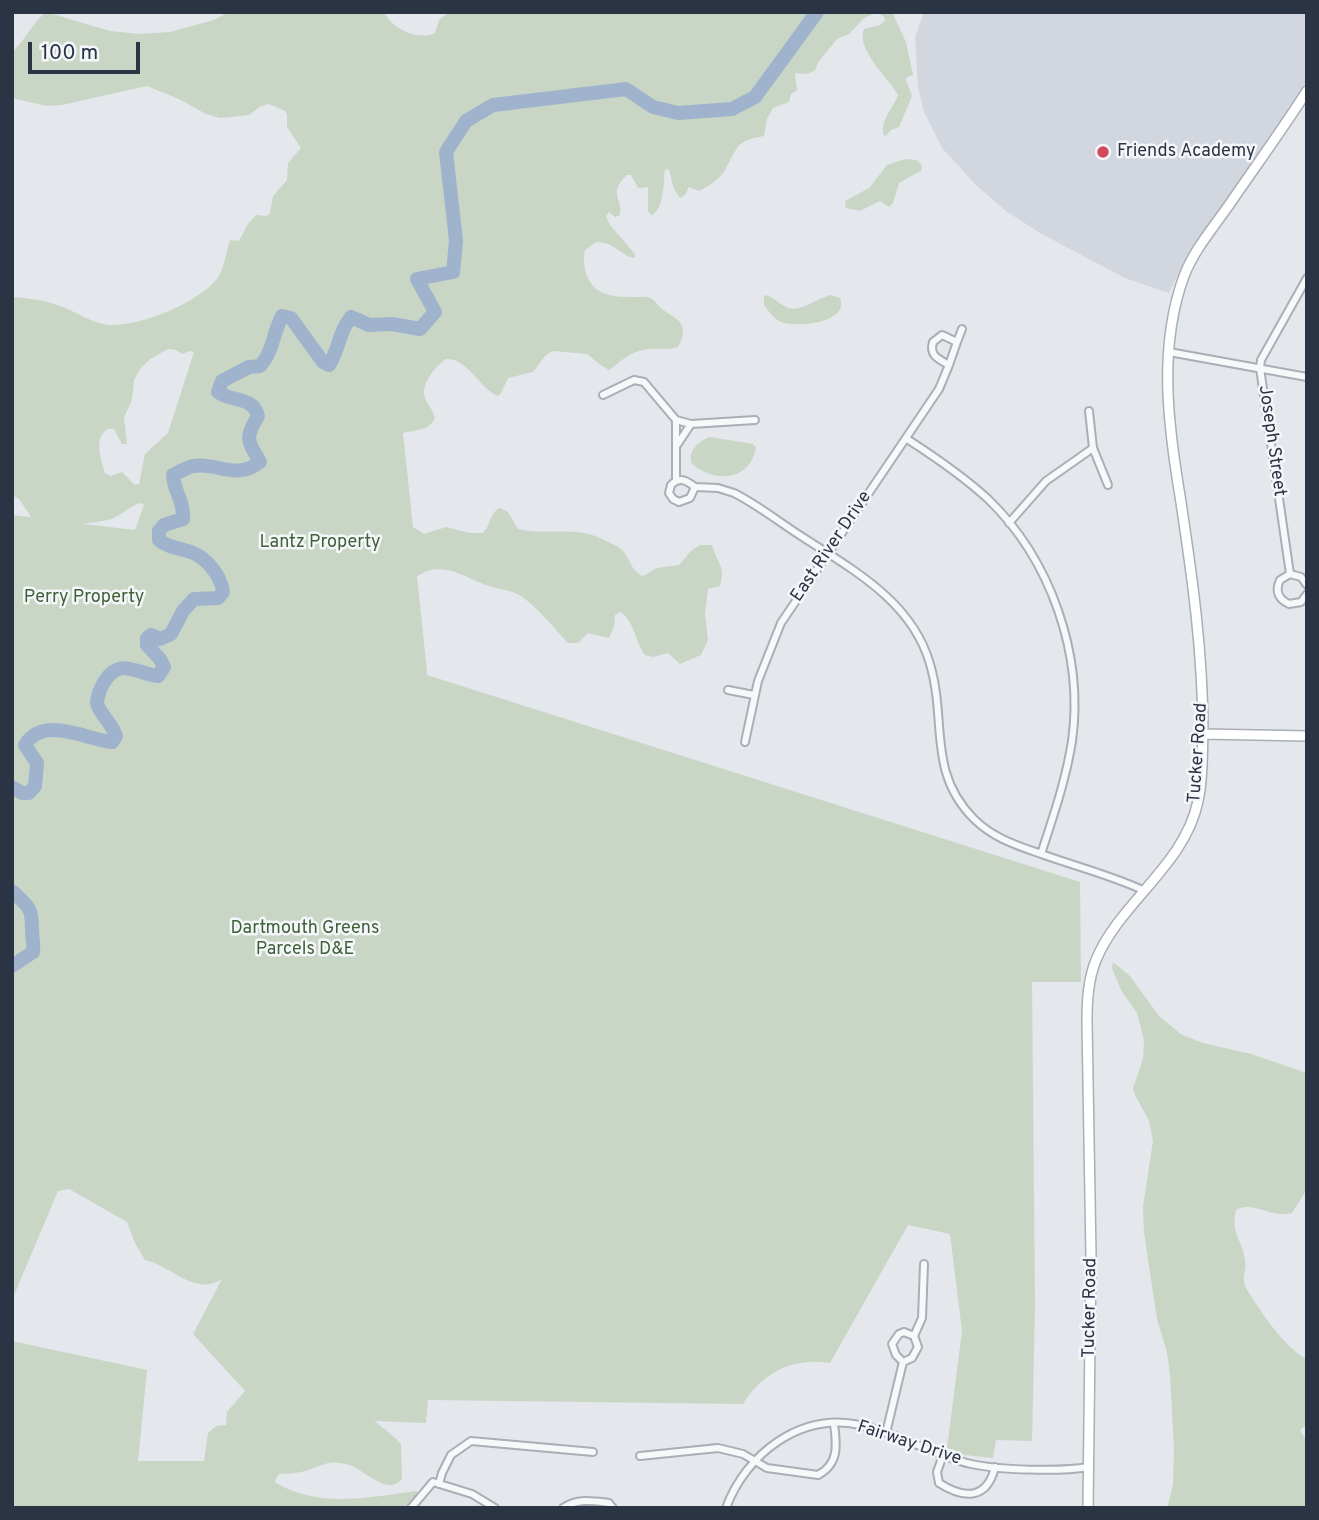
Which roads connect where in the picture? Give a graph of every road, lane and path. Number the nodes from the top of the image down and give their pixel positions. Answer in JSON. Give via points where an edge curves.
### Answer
{"nodes":[{"id":1,"x":1307,"y":91,"type":"edge"},
{"id":2,"x":1307,"y":278,"type":"edge"},
{"id":3,"x":962,"y":329,"type":"dead end"},
{"id":4,"x":957,"y":342,"type":"junction"},
{"id":5,"x":1169,"y":352,"type":"junction"},
{"id":6,"x":949,"y":365,"type":"junction"},
{"id":7,"x":1260,"y":368,"type":"junction"},
{"id":8,"x":1307,"y":377,"type":"edge"},
{"id":9,"x":603,"y":395,"type":"dead end"},
{"id":10,"x":1089,"y":411,"type":"dead end"},
{"id":11,"x":676,"y":420,"type":"junction"},
{"id":12,"x":755,"y":420,"type":"dead end"},
{"id":13,"x":691,"y":424,"type":"junction"},
{"id":14,"x":907,"y":439,"type":"junction"},
{"id":15,"x":677,"y":445,"type":"junction"},
{"id":16,"x":1093,"y":448,"type":"junction"},
{"id":17,"x":676,"y":481,"type":"junction"},
{"id":18,"x":1108,"y":485,"type":"dead end"},
{"id":19,"x":695,"y":487,"type":"junction"},
{"id":20,"x":1009,"y":523,"type":"junction"},
{"id":21,"x":829,"y":553,"type":"junction"},
{"id":22,"x":1290,"y":574,"type":"junction"},
{"id":23,"x":1307,"y":584,"type":"edge"},
{"id":24,"x":1307,"y":594,"type":"edge"},
{"id":25,"x":728,"y":690,"type":"dead end"},
{"id":26,"x":754,"y":695,"type":"junction"},
{"id":27,"x":1203,"y":734,"type":"junction"},
{"id":28,"x":1307,"y":736,"type":"edge"},
{"id":29,"x":745,"y":742,"type":"dead end"},
{"id":30,"x":1041,"y":854,"type":"junction"},
{"id":31,"x":1145,"y":891,"type":"junction"},
{"id":32,"x":924,"y":1265,"type":"dead end"},
{"id":33,"x":914,"y":1336,"type":"junction"},
{"id":34,"x":903,"y":1362,"type":"junction"},
{"id":35,"x":834,"y":1424,"type":"junction"},
{"id":36,"x":886,"y":1433,"type":"junction"},
{"id":37,"x":593,"y":1452,"type":"dead end"},
{"id":38,"x":943,"y":1455,"type":"junction"},
{"id":39,"x":640,"y":1456,"type":"dead end"},
{"id":40,"x":755,"y":1460,"type":"junction"},
{"id":41,"x":995,"y":1467,"type":"junction"},
{"id":42,"x":1088,"y":1467,"type":"junction"},
{"id":43,"x":436,"y":1483,"type":"junction"},
{"id":44,"x":411,"y":1508,"type":"edge"},
{"id":45,"x":495,"y":1508,"type":"edge"},
{"id":46,"x":563,"y":1508,"type":"edge"},
{"id":47,"x":614,"y":1508,"type":"edge"},
{"id":48,"x":726,"y":1508,"type":"edge"},
{"id":49,"x":1088,"y":1508,"type":"edge"}],
"edges":[{"from":1,"to":5,"type":"main road","name":"Tucker Road","via":[[1192,260],[1175,309]]},
{"from":2,"to":7,"type":"street","name":"Joseph Street"},
{"from":3,"to":4,"type":"street","name":"East River Drive"},
{"from":4,"to":6,"type":"street","name":"East River Drive"},
{"from":4,"to":6,"type":"street","via":[[942,335],[932,344],[934,356]]},
{"from":5,"to":7,"type":"street"},
{"from":5,"to":27,"type":"main road","name":"Tucker Road","via":[[1170,429],[1198,628]]},
{"from":6,"to":14,"type":"street","name":"East River Drive"},
{"from":7,"to":8,"type":"street"},
{"from":7,"to":22,"type":"street","name":"Joseph Street"},
{"from":9,"to":11,"type":"street","via":[[634,380],[644,382]]},
{"from":10,"to":16,"type":"street"},
{"from":11,"to":13,"type":"street"},
{"from":11,"to":15,"type":"street"},
{"from":12,"to":13,"type":"street"},
{"from":13,"to":15,"type":"street"},
{"from":14,"to":20,"type":"street","via":[[989,500]]},
{"from":14,"to":21,"type":"street","name":"East River Drive"},
{"from":15,"to":17,"type":"street"},
{"from":16,"to":18,"type":"street"},
{"from":16,"to":20,"type":"street","via":[[1046,481]]},
{"from":17,"to":19,"type":"street"},
{"from":17,"to":19,"type":"street","via":[[669,492],[677,502],[688,499]]},
{"from":19,"to":21,"type":"street","via":[[734,493]]},
{"from":20,"to":30,"type":"street","via":[[1036,561],[1053,597],[1073,686],[1069,755]]},
{"from":21,"to":26,"type":"street","name":"East River Drive","via":[[781,624]]},
{"from":21,"to":30,"type":"street","via":[[894,603],[918,633],[934,678],[943,768],[961,804],[994,835]]},
{"from":22,"to":23,"type":"street"},
{"from":22,"to":24,"type":"street","name":"Joseph Street","via":[[1277,586],[1279,597],[1295,604]]},
{"from":25,"to":26,"type":"street"},
{"from":26,"to":29,"type":"street","name":"East River Drive"},
{"from":27,"to":28,"type":"main road"},
{"from":27,"to":31,"type":"main road","name":"Tucker Road","via":[[1194,818]]},
{"from":30,"to":31,"type":"street"},
{"from":31,"to":42,"type":"main road","name":"Tucker Road","via":[[1100,951],[1087,992]]},
{"from":32,"to":33,"type":"street","via":[[922,1318]]},
{"from":33,"to":34,"type":"street","via":[[916,1354]]},
{"from":33,"to":34,"type":"street","via":[[904,1332],[894,1339],[892,1349]]},
{"from":34,"to":36,"type":"street"},
{"from":35,"to":36,"type":"street","name":"Fairway Drive"},
{"from":35,"to":40,"type":"street","name":"Fairway Drive","via":[[790,1434]]},
{"from":35,"to":40,"type":"street","via":[[835,1457],[821,1473],[767,1468]]},
{"from":36,"to":38,"type":"street","name":"Fairway Drive"},
{"from":37,"to":43,"type":"street","via":[[471,1441],[451,1455]]},
{"from":38,"to":41,"type":"street","name":"Fairway Drive"},
{"from":38,"to":41,"type":"street","via":[[937,1472],[939,1483],[951,1490],[985,1490]]},
{"from":39,"to":40,"type":"street","via":[[718,1448]]},
{"from":40,"to":48,"type":"street","name":"Fairway Drive"},
{"from":41,"to":42,"type":"street","name":"Fairway Drive"},
{"from":42,"to":49,"type":"main road","name":"Tucker Road"},
{"from":43,"to":44,"type":"street"},
{"from":43,"to":45,"type":"street","via":[[472,1494]]},
{"from":46,"to":47,"type":"street","via":[[585,1501],[609,1503]]}]}
